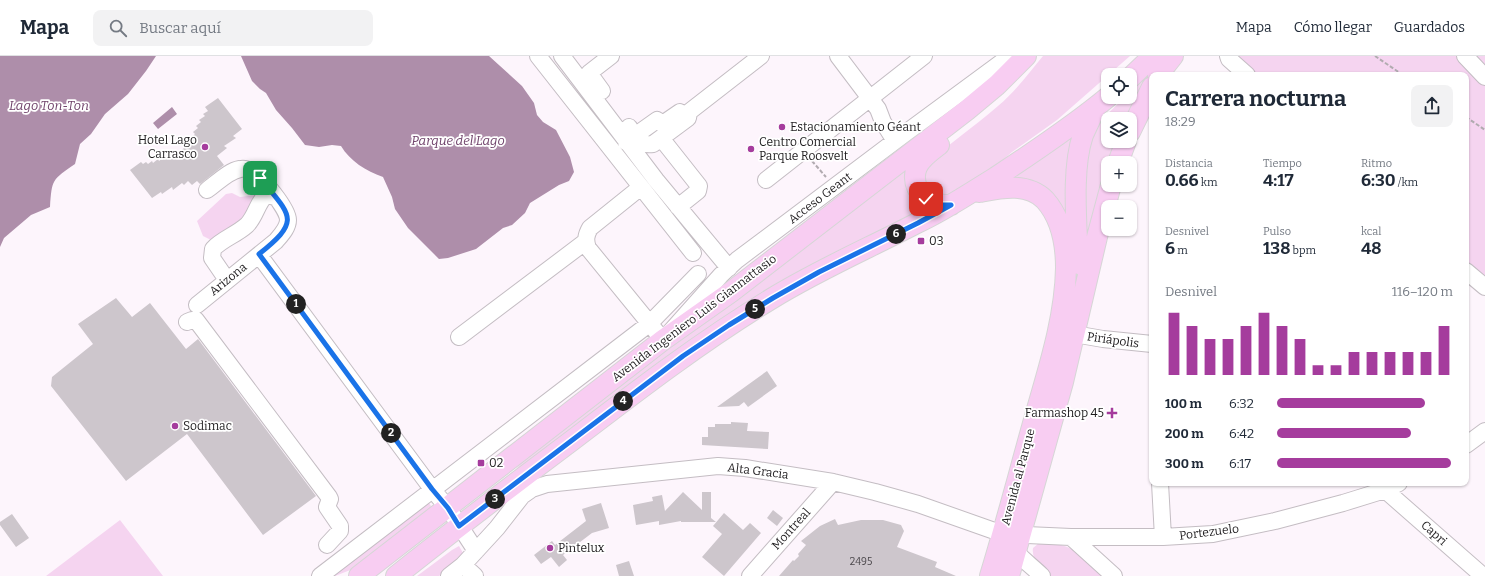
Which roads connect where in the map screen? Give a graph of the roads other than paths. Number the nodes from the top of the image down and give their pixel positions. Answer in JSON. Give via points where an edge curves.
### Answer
{"nodes":[{"id":1,"x":538,"y":56,"type":"edge"},
{"id":2,"x":562,"y":56,"type":"edge"},
{"id":3,"x":611,"y":56,"type":"edge"},
{"id":4,"x":762,"y":56,"type":"edge"},
{"id":5,"x":838,"y":56,"type":"edge"},
{"id":6,"x":924,"y":56,"type":"edge"},
{"id":7,"x":1138,"y":56,"type":"edge"},
{"id":8,"x":1153,"y":56,"type":"edge"},
{"id":9,"x":1173,"y":56,"type":"edge"},
{"id":10,"x":1228,"y":56,"type":"edge"},
{"id":11,"x":1465,"y":56,"type":"edge"},
{"id":12,"x":1019,"y":57,"type":"edge"},
{"id":13,"x":1125,"y":68,"type":"edge"},
{"id":14,"x":1137,"y":71,"type":"edge"},
{"id":15,"x":1160,"y":72,"type":"edge"},
{"id":16,"x":1244,"y":72,"type":"edge"},
{"id":17,"x":584,"y":77,"type":"junction"},
{"id":18,"x":1485,"y":77,"type":"edge"},
{"id":19,"x":1101,"y":90,"type":"edge"},
{"id":20,"x":1149,"y":93,"type":"edge"},
{"id":21,"x":1101,"y":102,"type":"edge"},
{"id":22,"x":874,"y":104,"type":"junction"},
{"id":23,"x":1101,"y":104,"type":"edge"},
{"id":24,"x":689,"y":112,"type":"junction"},
{"id":25,"x":1137,"y":118,"type":"edge"},
{"id":26,"x":901,"y":136,"type":"junction"},
{"id":27,"x":631,"y":139,"type":"junction"},
{"id":28,"x":657,"y":141,"type":"junction"},
{"id":29,"x":992,"y":179,"type":"junction"},
{"id":30,"x":656,"y":180,"type":"junction"},
{"id":31,"x":766,"y":180,"type":"dead end"},
{"id":32,"x":641,"y":187,"type":"junction"},
{"id":33,"x":207,"y":190,"type":"dead end"},
{"id":34,"x":1109,"y":192,"type":"edge"},
{"id":35,"x":971,"y":193,"type":"junction"},
{"id":36,"x":275,"y":197,"type":"junction"},
{"id":37,"x":951,"y":205,"type":"junction"},
{"id":38,"x":678,"y":207,"type":"junction"},
{"id":39,"x":585,"y":242,"type":"junction"},
{"id":40,"x":693,"y":253,"type":"dead end"},
{"id":41,"x":259,"y":254,"type":"junction"},
{"id":42,"x":729,"y":268,"type":"junction"},
{"id":43,"x":698,"y":274,"type":"dead end"},
{"id":44,"x":1469,"y":274,"type":"edge"},
{"id":45,"x":228,"y":280,"type":"junction"},
{"id":46,"x":1485,"y":287,"type":"edge"},
{"id":47,"x":196,"y":305,"type":"dead end"},
{"id":48,"x":187,"y":322,"type":"dead end"},
{"id":49,"x":649,"y":324,"type":"junction"},
{"id":50,"x":1074,"y":334,"type":"junction"},
{"id":51,"x":459,"y":337,"type":"dead end"},
{"id":52,"x":663,"y":340,"type":"junction"},
{"id":53,"x":1149,"y":344,"type":"edge"},
{"id":54,"x":1485,"y":431,"type":"edge"},
{"id":55,"x":1469,"y":443,"type":"edge"},
{"id":56,"x":833,"y":482,"type":"junction"},
{"id":57,"x":1160,"y":486,"type":"edge"},
{"id":58,"x":1392,"y":487,"type":"edge"},
{"id":59,"x":432,"y":489,"type":"junction"},
{"id":60,"x":448,"y":508,"type":"junction"},
{"id":61,"x":459,"y":526,"type":"junction"},
{"id":62,"x":1012,"y":534,"type":"junction"},
{"id":63,"x":1071,"y":537,"type":"junction"},
{"id":64,"x":1164,"y":537,"type":"junction"},
{"id":65,"x":327,"y":545,"type":"dead end"},
{"id":66,"x":476,"y":551,"type":"junction"},
{"id":67,"x":1016,"y":553,"type":"junction"},
{"id":68,"x":463,"y":565,"type":"junction"},
{"id":69,"x":320,"y":576,"type":"edge"},
{"id":70,"x":359,"y":576,"type":"edge"},
{"id":71,"x":396,"y":576,"type":"edge"},
{"id":72,"x":449,"y":576,"type":"edge"},
{"id":73,"x":475,"y":576,"type":"edge"},
{"id":74,"x":750,"y":576,"type":"edge"},
{"id":75,"x":990,"y":576,"type":"edge"},
{"id":76,"x":1009,"y":576,"type":"edge"},
{"id":77,"x":1042,"y":576,"type":"edge"},
{"id":78,"x":1114,"y":576,"type":"edge"},
{"id":79,"x":1483,"y":576,"type":"edge"}],
"edges":[{"from":1,"to":32,"type":"street"},
{"from":2,"to":17,"type":"street"},
{"from":3,"to":17,"type":"street"},
{"from":4,"to":24,"type":"street"},
{"from":5,"to":22,"type":"street"},
{"from":6,"to":22,"type":"street"},
{"from":7,"to":13,"type":"main road"},
{"from":8,"to":14,"type":"main road"},
{"from":9,"to":15,"type":"main road"},
{"from":10,"to":16,"type":"street"},
{"from":11,"to":18,"type":"street"},
{"from":12,"to":26,"type":"street","name":"Acceso Geant"},
{"from":12,"to":37,"type":"main road","via":[[1013,81],[998,98],[932,150],[917,167],[915,182],[921,194],[932,203]]},
{"from":12,"to":52,"type":"main road","name":"Avenida Ingeniero Luis Giannattasio","via":[[997,85],[967,110],[731,292]]},
{"from":17,"to":27,"type":"street"},
{"from":19,"to":29,"type":"main road","via":[[1015,154]]},
{"from":20,"to":25,"type":"main road"},
{"from":21,"to":29,"type":"main road","name":"Avenida Ingeniero Luis Giannattasio"},
{"from":22,"to":26,"type":"street","via":[[890,117]]},
{"from":22,"to":31,"type":"street","via":[[804,150]]},
{"from":23,"to":50,"type":"main road","via":[[1083,135],[1078,156],[1078,292]]},
{"from":24,"to":27,"type":"street","via":[[682,111],[664,123],[657,120]]},
{"from":24,"to":28,"type":"street","via":[[688,118]]},
{"from":26,"to":42,"type":"street","name":"Acceso Geant"},
{"from":27,"to":28,"type":"street","via":[[646,145]]},
{"from":27,"to":30,"type":"street"},
{"from":28,"to":30,"type":"street","via":[[651,152],[658,174]]},
{"from":28,"to":38,"type":"street","via":[[699,186],[698,191]]},
{"from":29,"to":35,"type":"main road","name":"Avenida Ingeniero Luis Giannattasio"},
{"from":30,"to":38,"type":"street"},
{"from":32,"to":39,"type":"street","via":[[590,228]]},
{"from":32,"to":40,"type":"street"},
{"from":33,"to":36,"type":"street","via":[[230,172],[242,168],[252,171],[260,178]]},
{"from":34,"to":50,"type":"main road"},
{"from":35,"to":37,"type":"main road","name":"Avenida Ingeniero Luis Giannattasio"},
{"from":35,"to":62,"type":"main road","name":"Avenida al Parque","via":[[1013,187],[1030,191],[1044,200],[1053,211],[1064,240],[1065,285],[1058,330]]},
{"from":36,"to":41,"type":"street","via":[[288,214],[288,221],[285,230],[276,241]]},
{"from":36,"to":45,"type":"street","via":[[266,195],[262,198],[248,224],[212,249],[212,258]]},
{"from":37,"to":61,"type":"main road","name":"Avenida Ingeniero Luis Giannattasio","via":[[819,272],[729,325],[677,360]]},
{"from":38,"to":42,"type":"street"},
{"from":39,"to":49,"type":"street"},
{"from":39,"to":51,"type":"street"},
{"from":41,"to":45,"type":"street","name":"Arizona"},
{"from":41,"to":59,"type":"street","name":"Arizona"},
{"from":42,"to":52,"type":"street","name":"Acceso Geant"},
{"from":43,"to":49,"type":"street","name":"Avenida Ingeniero Luis Giannattasio"},
{"from":44,"to":46,"type":"street"},
{"from":45,"to":47,"type":"street","name":"Arizona"},
{"from":48,"to":65,"type":"street","via":[[196,320],[330,499],[327,507],[340,526],[340,531]]},
{"from":49,"to":52,"type":"street"},
{"from":49,"to":59,"type":"street","name":"Avenida Ingeniero Luis Giannattasio"},
{"from":50,"to":53,"type":"street","name":"Piriápolis"},
{"from":50,"to":62,"type":"main road","name":"Avenida al Parque","via":[[1049,434]]},
{"from":52,"to":60,"type":"main road","name":"Avenida Ingeniero Luis Giannattasio"},
{"from":54,"to":55,"type":"street"},
{"from":56,"to":62,"type":"street","name":"Alta Gracia","via":[[918,504]]},
{"from":56,"to":66,"type":"street","name":"Alta Gracia","via":[[718,466],[547,484],[522,496]]},
{"from":56,"to":74,"type":"street","name":"Montreal"},
{"from":57,"to":64,"type":"street"},
{"from":58,"to":64,"type":"street","name":"Portezuelo","via":[[1275,521],[1212,534]]},
{"from":58,"to":79,"type":"street","name":"Capri"},
{"from":59,"to":60,"type":"street","name":"Arizona"},
{"from":59,"to":69,"type":"street","name":"Avenida Ingeniero Luis Giannattasio"},
{"from":60,"to":61,"type":"street","name":"Arizona"},
{"from":60,"to":70,"type":"main road","name":"Avenida Ingeniero Luis Giannattasio"},
{"from":61,"to":66,"type":"street","name":"Arizona"},
{"from":61,"to":71,"type":"main road","name":"Avenida Ingeniero Luis Giannattasio"},
{"from":62,"to":63,"type":"street","name":"Portezuelo"},
{"from":62,"to":67,"type":"main road","name":"Avenida al Parque"},
{"from":62,"to":75,"type":"main road","name":"Avenida al Parque"},
{"from":63,"to":64,"type":"street","name":"Portezuelo"},
{"from":63,"to":78,"type":"street"},
{"from":66,"to":68,"type":"street"},
{"from":67,"to":76,"type":"main road","name":"Avenida al Parque"},
{"from":67,"to":77,"type":"street"},
{"from":68,"to":72,"type":"street"},
{"from":68,"to":73,"type":"street"}]}
